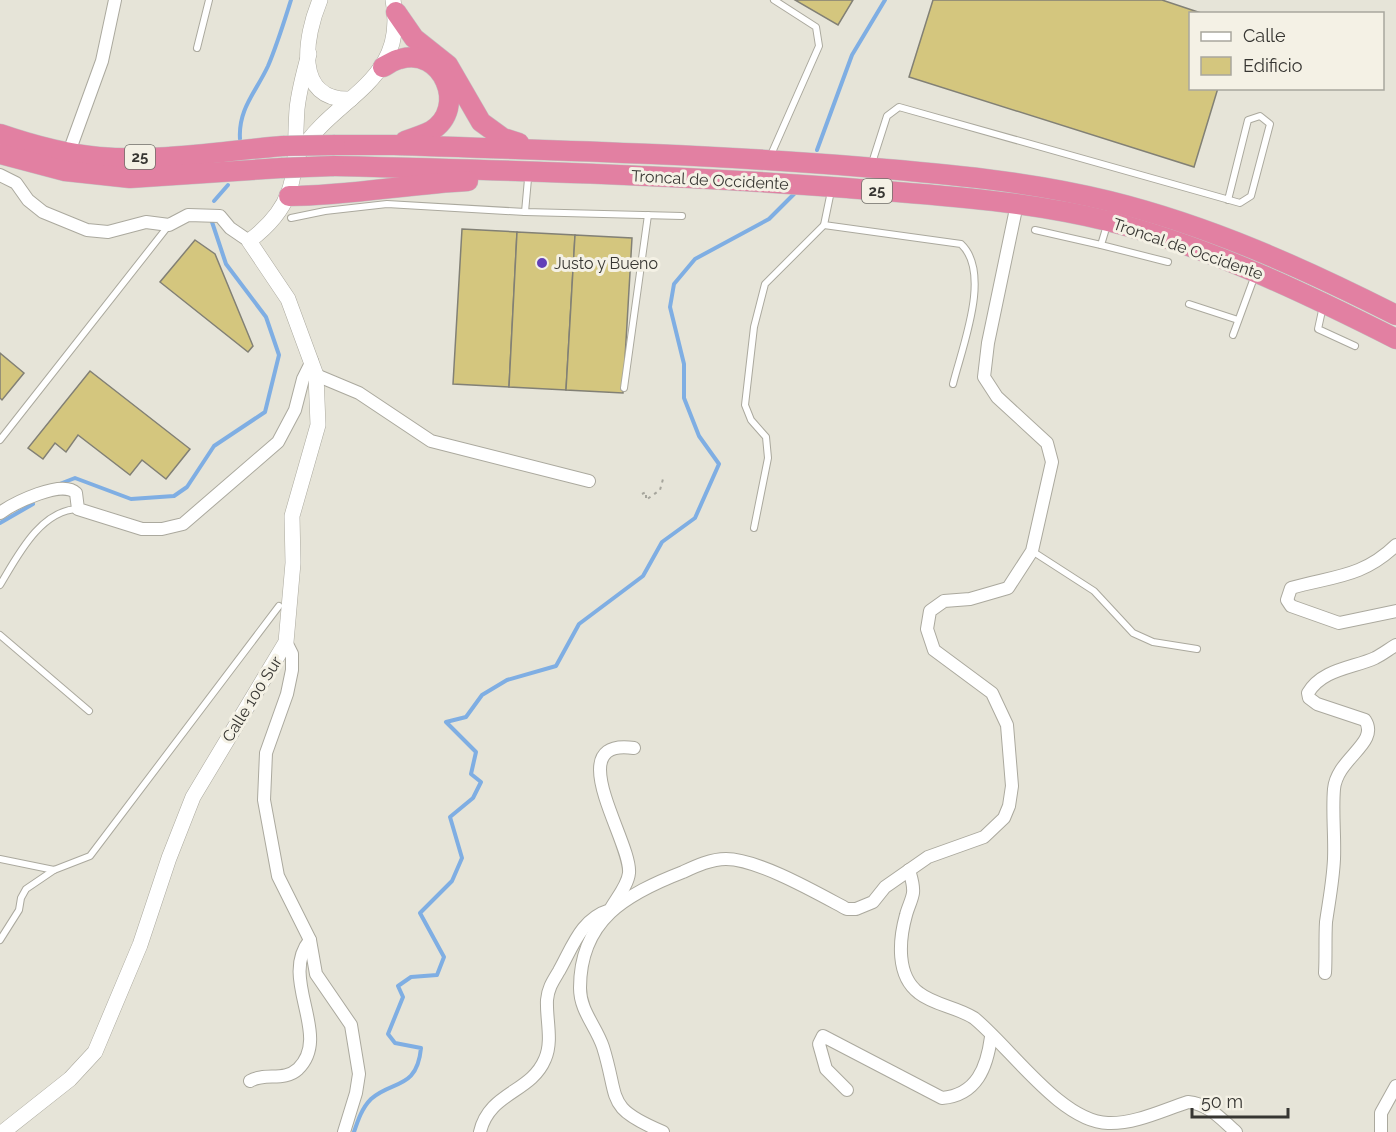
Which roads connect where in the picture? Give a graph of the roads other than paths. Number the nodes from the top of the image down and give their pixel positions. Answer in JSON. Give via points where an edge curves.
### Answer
{"nodes":[{"id":1,"x":116,"y":0,"type":"edge"},
{"id":2,"x":209,"y":0,"type":"edge"},
{"id":3,"x":320,"y":0,"type":"edge"},
{"id":4,"x":774,"y":0,"type":"edge"},
{"id":5,"x":394,"y":6,"type":"edge"},
{"id":6,"x":197,"y":48,"type":"dead end"},
{"id":7,"x":309,"y":54,"type":"junction"},
{"id":8,"x":383,"y":67,"type":"junction"},
{"id":9,"x":351,"y":99,"type":"junction"},
{"id":10,"x":0,"y":134,"type":"edge"},
{"id":11,"x":394,"y":145,"type":"junction"},
{"id":12,"x":554,"y":150,"type":"junction"},
{"id":13,"x":69,"y":152,"type":"junction"},
{"id":14,"x":0,"y":154,"type":"edge"},
{"id":15,"x":287,"y":157,"type":"junction"},
{"id":16,"x":769,"y":159,"type":"junction"},
{"id":17,"x":870,"y":168,"type":"junction"},
{"id":18,"x":0,"y":175,"type":"edge"},
{"id":19,"x":636,"y":176,"type":"junction"},
{"id":20,"x":528,"y":179,"type":"junction"},
{"id":21,"x":832,"y":187,"type":"junction"},
{"id":22,"x":289,"y":196,"type":"junction"},
{"id":23,"x":1228,"y":200,"type":"junction"},
{"id":24,"x":1017,"y":204,"type":"junction"},
{"id":25,"x":525,"y":212,"type":"junction"},
{"id":26,"x":648,"y":215,"type":"junction"},
{"id":27,"x":682,"y":216,"type":"dead end"},
{"id":28,"x":291,"y":218,"type":"dead end"},
{"id":29,"x":1108,"y":222,"type":"junction"},
{"id":30,"x":169,"y":225,"type":"junction"},
{"id":31,"x":824,"y":225,"type":"junction"},
{"id":32,"x":1035,"y":230,"type":"dead end"},
{"id":33,"x":249,"y":241,"type":"junction"},
{"id":34,"x":1101,"y":245,"type":"junction"},
{"id":35,"x":1168,"y":262,"type":"dead end"},
{"id":36,"x":1256,"y":271,"type":"junction"},
{"id":37,"x":1324,"y":303,"type":"junction"},
{"id":38,"x":1189,"y":304,"type":"dead end"},
{"id":39,"x":1396,"y":315,"type":"edge"},
{"id":40,"x":1238,"y":320,"type":"junction"},
{"id":41,"x":1233,"y":335,"type":"dead end"},
{"id":42,"x":1396,"y":339,"type":"edge"},
{"id":43,"x":1355,"y":346,"type":"dead end"},
{"id":44,"x":314,"y":368,"type":"junction"},
{"id":45,"x":953,"y":384,"type":"dead end"},
{"id":46,"x":624,"y":388,"type":"dead end"},
{"id":47,"x":0,"y":440,"type":"edge"},
{"id":48,"x":589,"y":481,"type":"dead end"},
{"id":49,"x":78,"y":508,"type":"junction"},
{"id":50,"x":0,"y":513,"type":"edge"},
{"id":51,"x":754,"y":528,"type":"dead end"},
{"id":52,"x":1396,"y":545,"type":"edge"},
{"id":53,"x":1032,"y":551,"type":"junction"},
{"id":54,"x":0,"y":585,"type":"edge"},
{"id":55,"x":279,"y":606,"type":"dead end"},
{"id":56,"x":1396,"y":611,"type":"edge"},
{"id":57,"x":0,"y":635,"type":"edge"},
{"id":58,"x":286,"y":642,"type":"junction"},
{"id":59,"x":1396,"y":645,"type":"edge"},
{"id":60,"x":1197,"y":649,"type":"dead end"},
{"id":61,"x":88,"y":711,"type":"dead end"},
{"id":62,"x":634,"y":748,"type":"dead end"},
{"id":63,"x":0,"y":859,"type":"edge"},
{"id":64,"x":54,"y":870,"type":"junction"},
{"id":65,"x":909,"y":870,"type":"junction"},
{"id":66,"x":610,"y":910,"type":"junction"},
{"id":67,"x":0,"y":940,"type":"edge"},
{"id":68,"x":310,"y":940,"type":"junction"},
{"id":69,"x":1325,"y":973,"type":"dead end"},
{"id":70,"x":991,"y":1036,"type":"junction"},
{"id":71,"x":250,"y":1081,"type":"dead end"},
{"id":72,"x":1396,"y":1086,"type":"edge"},
{"id":73,"x":847,"y":1090,"type":"dead end"},
{"id":74,"x":3,"y":1132,"type":"edge"},
{"id":75,"x":344,"y":1132,"type":"edge"},
{"id":76,"x":480,"y":1132,"type":"edge"},
{"id":77,"x":663,"y":1132,"type":"edge"},
{"id":78,"x":1236,"y":1132,"type":"edge"},
{"id":79,"x":1381,"y":1132,"type":"edge"}],
"edges":[{"from":1,"to":13,"type":"street","via":[[102,62]]},
{"from":2,"to":6,"type":"lane"},
{"from":3,"to":7,"type":"street"},
{"from":4,"to":16,"type":"lane","via":[[816,27],[819,46]]},
{"from":5,"to":8,"type":"street","via":[[394,40]]},
{"from":5,"to":12,"type":"highway","via":[[414,38],[448,65],[481,122],[503,138]]},
{"from":7,"to":9,"type":"street","via":[[308,66],[317,88],[339,99]]},
{"from":7,"to":15,"type":"street"},
{"from":8,"to":9,"type":"street"},
{"from":8,"to":11,"type":"highway","via":[[400,59],[422,59],[440,71],[450,94],[441,123]]},
{"from":9,"to":15,"type":"street"},
{"from":10,"to":13,"type":"highway","name":"Troncal de Occidente","number":"25"},
{"from":11,"to":12,"type":"highway","name":"Troncal de Occidente","number":"25"},
{"from":11,"to":15,"type":"highway","name":"Troncal de Occidente","number":"25","bridge":true,"via":[[335,145]]},
{"from":12,"to":16,"type":"highway","name":"Troncal de Occidente","number":"25"},
{"from":13,"to":15,"type":"highway","name":"Troncal de Occidente","number":"25","via":[[132,157]]},
{"from":14,"to":15,"type":"highway","name":"Troncal de Occidente","number":"25","via":[[65,171],[130,177]]},
{"from":15,"to":19,"type":"highway","name":"Troncal de Occidente","number":"25","bridge":true,"via":[[334,166]]},
{"from":15,"to":22,"type":"street"},
{"from":16,"to":17,"type":"highway","name":"Troncal de Occidente","number":"25"},
{"from":17,"to":23,"type":"lane","via":[[887,116],[899,107]]},
{"from":17,"to":39,"type":"highway","name":"Troncal de Occidente","number":"25","via":[[1017,183],[1148,211],[1281,259]]},
{"from":18,"to":30,"type":"street","via":[[16,183],[43,212],[78,228],[108,232],[138,223]]},
{"from":19,"to":20,"type":"highway"},
{"from":19,"to":21,"type":"highway","name":"Troncal de Occidente","number":"25"},
{"from":20,"to":22,"type":"highway","via":[[395,186],[338,196]]},
{"from":20,"to":25,"type":"lane"},
{"from":21,"to":24,"type":"highway","name":"Troncal de Occidente","number":"25"},
{"from":21,"to":31,"type":"lane"},
{"from":22,"to":33,"type":"street","via":[[279,214]]},
{"from":23,"to":23,"type":"lane","via":[[1240,203],[1251,196],[1270,124],[1260,116],[1248,120]]},
{"from":24,"to":29,"type":"highway","name":"Troncal de Occidente","number":"25"},
{"from":24,"to":53,"type":"street","via":[[984,377],[997,397],[1047,443],[1052,462]]},
{"from":25,"to":26,"type":"lane"},
{"from":25,"to":28,"type":"lane","via":[[387,204]]},
{"from":26,"to":27,"type":"lane"},
{"from":26,"to":46,"type":"lane"},
{"from":29,"to":34,"type":"lane"},
{"from":29,"to":36,"type":"highway","name":"Troncal de Occidente","number":"25"},
{"from":30,"to":33,"type":"street","name":"Calle 100 Sur","via":[[188,214],[220,216]]},
{"from":30,"to":47,"type":"lane"},
{"from":31,"to":45,"type":"lane","via":[[961,244],[969,251],[975,268],[975,291]]},
{"from":31,"to":51,"type":"lane","via":[[765,284],[754,327],[745,405],[751,420],[766,437],[768,458]]},
{"from":32,"to":34,"type":"lane"},
{"from":33,"to":44,"type":"street","name":"Calle 100 Sur","via":[[288,299]]},
{"from":34,"to":35,"type":"lane"},
{"from":36,"to":37,"type":"highway","name":"Troncal de Occidente","number":"25"},
{"from":36,"to":40,"type":"lane"},
{"from":37,"to":42,"type":"highway","name":"Troncal de Occidente","number":"25"},
{"from":37,"to":43,"type":"lane","via":[[1318,329]]},
{"from":38,"to":40,"type":"lane"},
{"from":40,"to":41,"type":"lane"},
{"from":44,"to":48,"type":"street","via":[[431,441]]},
{"from":44,"to":49,"type":"street","via":[[301,384],[295,410],[278,442],[183,524],[142,529]]},
{"from":44,"to":58,"type":"street","name":"Calle 100 Sur","via":[[318,425],[292,516],[293,563]]},
{"from":49,"to":50,"type":"street","via":[[76,493],[68,489],[49,491]]},
{"from":49,"to":54,"type":"lane","via":[[53,515],[23,547]]},
{"from":52,"to":56,"type":"street","via":[[1350,575],[1291,588],[1287,600],[1291,606],[1339,623]]},
{"from":53,"to":60,"type":"lane","via":[[1094,591],[1133,633],[1153,642]]},
{"from":53,"to":65,"type":"street","via":[[1008,588],[970,599],[944,601],[930,611],[927,629],[934,650],[992,693],[1007,725],[1012,786],[1004,818],[984,837],[928,857]]},
{"from":55,"to":64,"type":"lane","via":[[90,856]]},
{"from":57,"to":61,"type":"lane"},
{"from":58,"to":68,"type":"street","via":[[292,654],[292,670],[266,753],[264,800],[278,876]]},
{"from":58,"to":74,"type":"street","name":"Calle 100 Sur","via":[[193,797],[140,945],[95,1052],[70,1079]]},
{"from":59,"to":69,"type":"street","via":[[1375,658],[1338,670],[1308,693],[1317,704],[1365,720],[1370,733],[1337,774]]},
{"from":62,"to":66,"type":"street","via":[[617,745],[605,751],[600,762],[601,782],[629,873]]},
{"from":63,"to":64,"type":"lane"},
{"from":64,"to":67,"type":"lane","via":[[26,889],[19,910]]},
{"from":65,"to":66,"type":"street","via":[[885,887],[873,902],[847,909],[751,864],[727,858],[661,880]]},
{"from":65,"to":70,"type":"street","via":[[913,895],[901,958],[905,976],[924,997],[957,1008]]},
{"from":66,"to":76,"type":"street","via":[[599,913],[584,927],[549,988],[549,1046],[542,1065],[530,1080],[493,1105]]},
{"from":66,"to":77,"type":"street","via":[[590,939],[580,990],[584,1010],[599,1034],[619,1107]]},
{"from":68,"to":71,"type":"street","via":[[299,970],[310,1031],[307,1054],[299,1068],[287,1075]]},
{"from":68,"to":75,"type":"street","via":[[316,974],[351,1025],[359,1074]]},
{"from":70,"to":73,"type":"street","via":[[988,1061],[975,1083],[957,1097],[942,1098],[823,1036],[819,1044],[826,1069]]},
{"from":70,"to":78,"type":"street","via":[[1062,1103],[1089,1120],[1111,1124],[1188,1102],[1209,1108]]},
{"from":72,"to":79,"type":"street","via":[[1381,1113]]}]}
